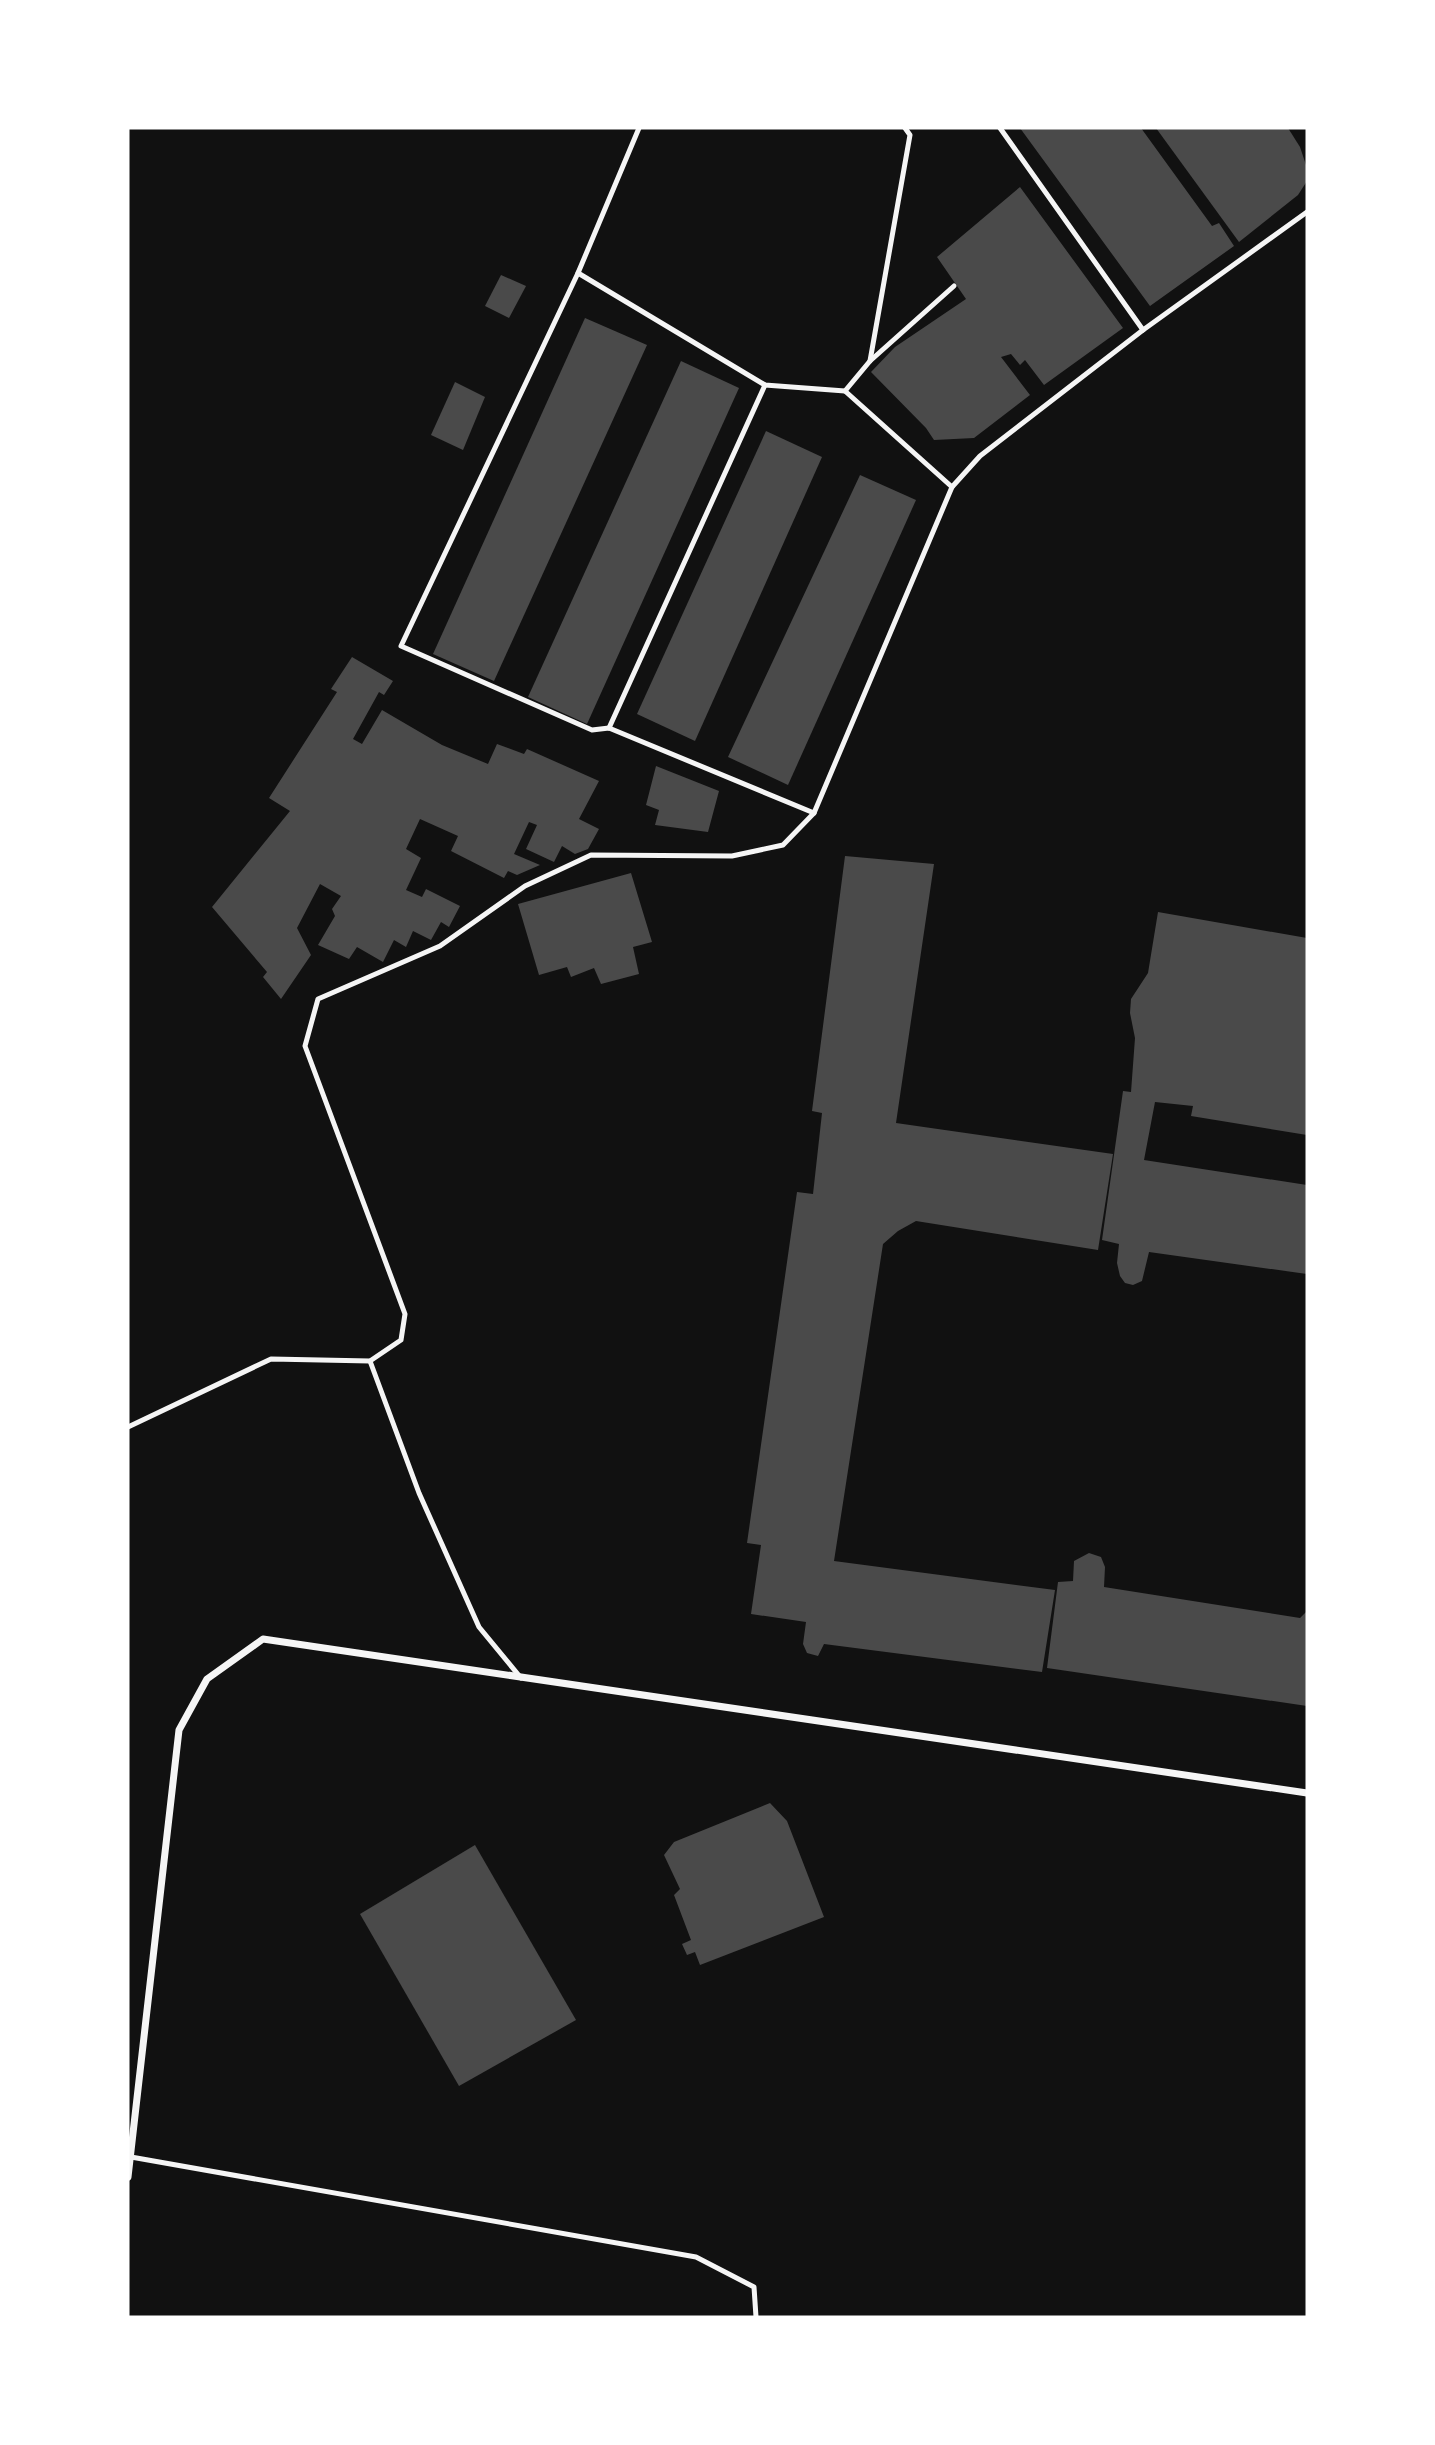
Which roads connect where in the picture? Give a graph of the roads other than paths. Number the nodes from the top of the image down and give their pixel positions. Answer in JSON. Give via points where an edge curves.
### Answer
{"nodes":[{"id":1,"x":639,"y":128,"type":"edge"},
{"id":2,"x":905,"y":128,"type":"edge"},
{"id":3,"x":1000,"y":128,"type":"edge"},
{"id":4,"x":1307,"y":212,"type":"edge"},
{"id":5,"x":578,"y":273,"type":"junction"},
{"id":6,"x":954,"y":286,"type":"dead end"},
{"id":7,"x":1143,"y":330,"type":"junction"},
{"id":8,"x":870,"y":361,"type":"junction"},
{"id":9,"x":765,"y":385,"type":"junction"},
{"id":10,"x":845,"y":391,"type":"junction"},
{"id":11,"x":952,"y":487,"type":"junction"},
{"id":12,"x":609,"y":728,"type":"junction"},
{"id":13,"x":814,"y":813,"type":"junction"},
{"id":14,"x":370,"y":1362,"type":"junction"},
{"id":15,"x":128,"y":1427,"type":"edge"},
{"id":16,"x":521,"y":1678,"type":"junction"},
{"id":17,"x":1307,"y":1793,"type":"edge"},
{"id":18,"x":131,"y":2157,"type":"junction"},
{"id":19,"x":128,"y":2178,"type":"edge"},
{"id":20,"x":756,"y":2317,"type":"edge"}],
"edges":[{"from":1,"to":5,"type":"lane"},
{"from":2,"to":8,"type":"lane","via":[[910,135]]},
{"from":3,"to":7,"type":"lane"},
{"from":4,"to":7,"type":"lane"},
{"from":5,"to":9,"type":"lane"},
{"from":5,"to":12,"type":"lane","via":[[401,646],[592,730]]},
{"from":6,"to":8,"type":"lane"},
{"from":7,"to":11,"type":"lane","via":[[980,456]]},
{"from":8,"to":10,"type":"lane"},
{"from":9,"to":10,"type":"lane"},
{"from":9,"to":12,"type":"lane"},
{"from":10,"to":11,"type":"lane"},
{"from":11,"to":13,"type":"lane"},
{"from":12,"to":13,"type":"lane"},
{"from":13,"to":14,"type":"lane","via":[[783,845],[732,856],[591,855],[525,886],[440,946],[318,999],[305,1046],[405,1314],[401,1340]]},
{"from":14,"to":15,"type":"lane","via":[[271,1359]]},
{"from":14,"to":16,"type":"lane","via":[[419,1493],[479,1627]]},
{"from":16,"to":17,"type":"street"},
{"from":16,"to":18,"type":"street","via":[[262,1639],[207,1679],[179,1730]]},
{"from":18,"to":19,"type":"street"},
{"from":18,"to":20,"type":"lane","via":[[696,2257],[754,2287]]}]}
